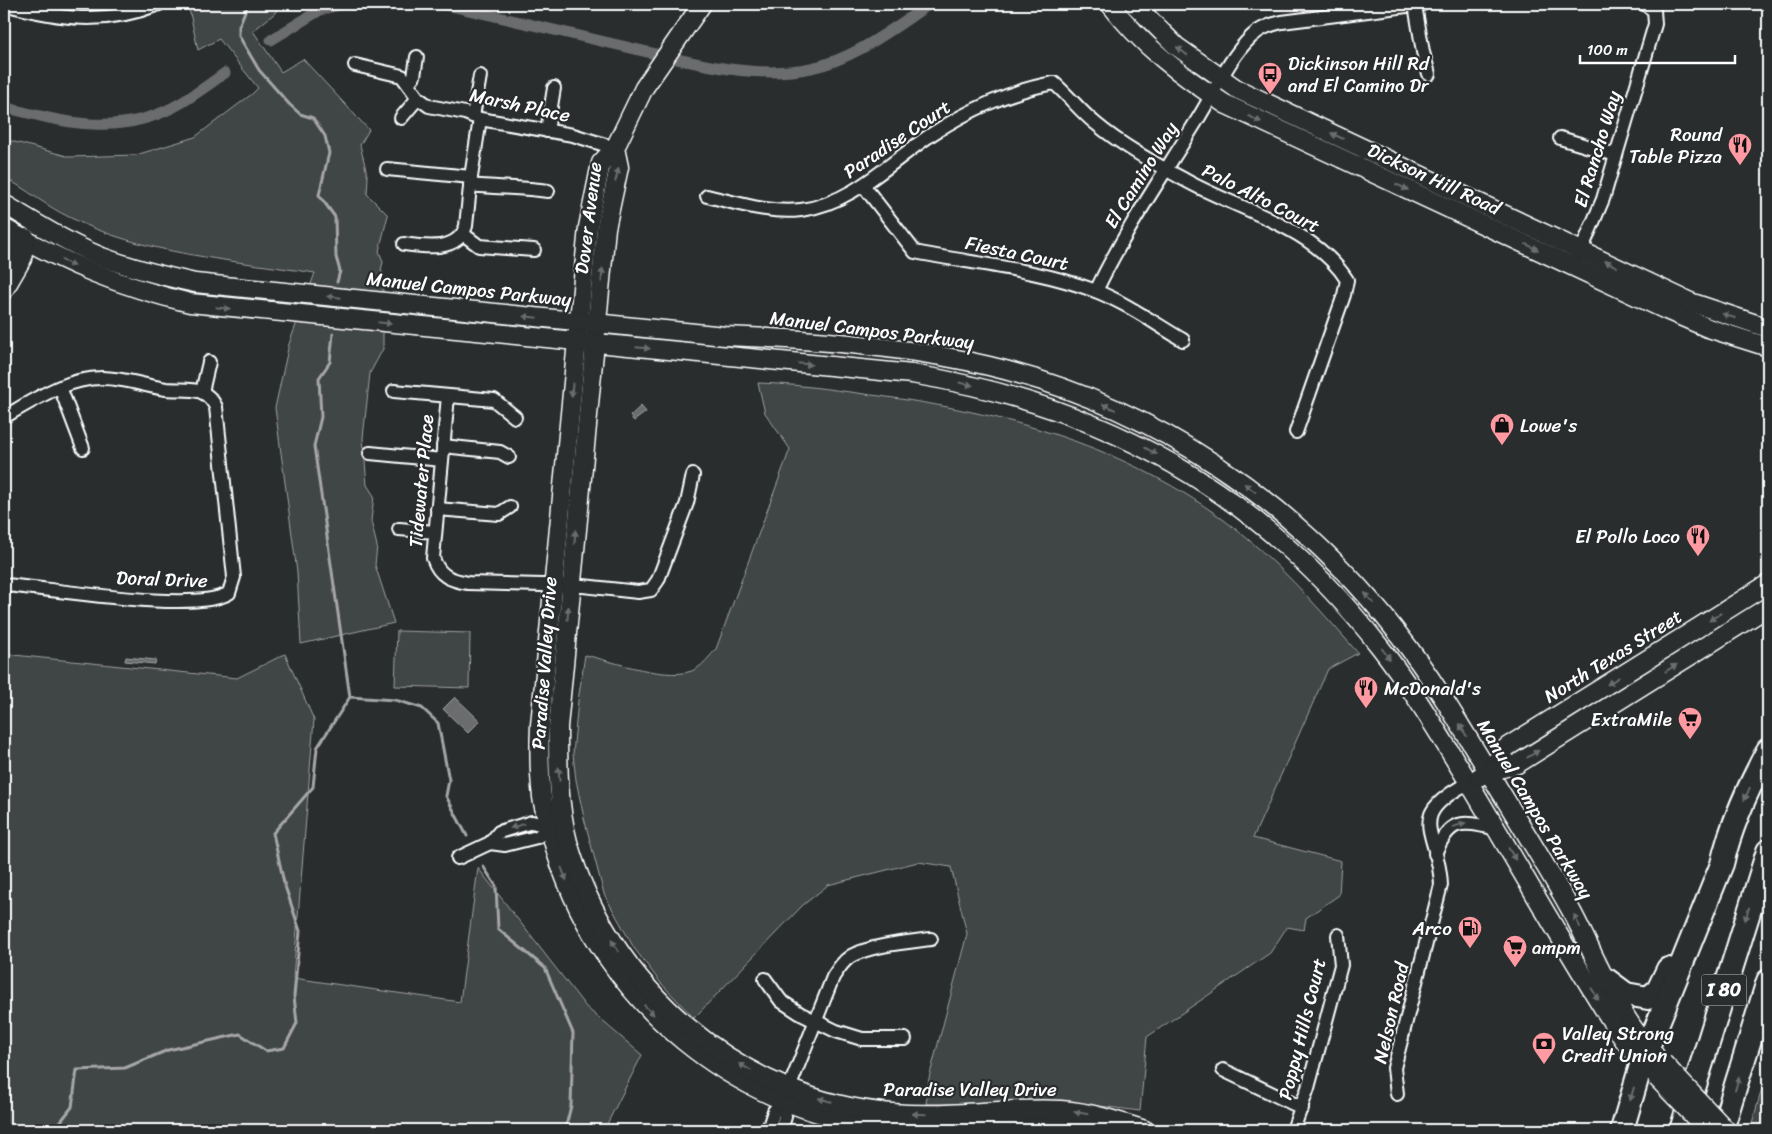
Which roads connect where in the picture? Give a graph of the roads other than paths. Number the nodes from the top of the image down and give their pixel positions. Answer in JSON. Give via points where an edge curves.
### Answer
{"nodes":[{"id":1,"x":4,"y":4,"type":"edge"},
{"id":2,"x":159,"y":4,"type":"edge"},
{"id":3,"x":702,"y":4,"type":"edge"},
{"id":4,"x":1110,"y":4,"type":"edge"},
{"id":5,"x":1134,"y":4,"type":"edge"},
{"id":6,"x":1419,"y":4,"type":"edge"},
{"id":7,"x":1649,"y":7,"type":"edge"},
{"id":8,"x":418,"y":57,"type":"dead end"},
{"id":9,"x":355,"y":66,"type":"dead end"},
{"id":10,"x":1430,"y":74,"type":"dead end"},
{"id":11,"x":480,"y":76,"type":"dead end"},
{"id":12,"x":1222,"y":80,"type":"junction"},
{"id":13,"x":408,"y":83,"type":"junction"},
{"id":14,"x":554,"y":88,"type":"dead end"},
{"id":15,"x":1212,"y":96,"type":"junction"},
{"id":16,"x":418,"y":98,"type":"junction"},
{"id":17,"x":401,"y":118,"type":"dead end"},
{"id":18,"x":477,"y":118,"type":"junction"},
{"id":19,"x":547,"y":131,"type":"junction"},
{"id":20,"x":1560,"y":138,"type":"dead end"},
{"id":21,"x":615,"y":148,"type":"junction"},
{"id":22,"x":1616,"y":155,"type":"junction"},
{"id":23,"x":387,"y":169,"type":"dead end"},
{"id":24,"x":1166,"y":170,"type":"junction"},
{"id":25,"x":470,"y":181,"type":"junction"},
{"id":26,"x":863,"y":185,"type":"junction"},
{"id":27,"x":548,"y":191,"type":"dead end"},
{"id":28,"x":707,"y":196,"type":"dead end"},
{"id":29,"x":4,"y":204,"type":"edge"},
{"id":30,"x":36,"y":223,"type":"junction"},
{"id":31,"x":4,"y":228,"type":"edge"},
{"id":32,"x":463,"y":234,"type":"junction"},
{"id":33,"x":25,"y":240,"type":"junction"},
{"id":34,"x":404,"y":244,"type":"dead end"},
{"id":35,"x":1582,"y":249,"type":"junction"},
{"id":36,"x":534,"y":250,"type":"dead end"},
{"id":37,"x":4,"y":266,"type":"edge"},
{"id":38,"x":1573,"y":267,"type":"junction"},
{"id":39,"x":4,"y":290,"type":"edge"},
{"id":40,"x":1096,"y":291,"type":"junction"},
{"id":41,"x":579,"y":322,"type":"junction"},
{"id":42,"x":597,"y":324,"type":"junction"},
{"id":43,"x":1768,"y":328,"type":"edge"},
{"id":44,"x":1183,"y":340,"type":"dead end"},
{"id":45,"x":577,"y":342,"type":"junction"},
{"id":46,"x":595,"y":344,"type":"junction"},
{"id":47,"x":1768,"y":347,"type":"edge"},
{"id":48,"x":209,"y":362,"type":"dead end"},
{"id":49,"x":60,"y":387,"type":"junction"},
{"id":50,"x":394,"y":391,"type":"dead end"},
{"id":51,"x":202,"y":392,"type":"junction"},
{"id":52,"x":448,"y":396,"type":"junction"},
{"id":53,"x":4,"y":417,"type":"edge"},
{"id":54,"x":515,"y":417,"type":"dead end"},
{"id":55,"x":1296,"y":432,"type":"dead end"},
{"id":56,"x":443,"y":446,"type":"junction"},
{"id":57,"x":83,"y":448,"type":"dead end"},
{"id":58,"x":370,"y":453,"type":"dead end"},
{"id":59,"x":509,"y":457,"type":"dead end"},
{"id":60,"x":442,"y":460,"type":"junction"},
{"id":61,"x":693,"y":475,"type":"dead end"},
{"id":62,"x":510,"y":507,"type":"dead end"},
{"id":63,"x":437,"y":509,"type":"junction"},
{"id":64,"x":399,"y":528,"type":"dead end"},
{"id":65,"x":435,"y":532,"type":"junction"},
{"id":66,"x":1768,"y":584,"type":"edge"},
{"id":67,"x":4,"y":585,"type":"edge"},
{"id":68,"x":553,"y":585,"type":"junction"},
{"id":69,"x":570,"y":586,"type":"junction"},
{"id":70,"x":1768,"y":607,"type":"edge"},
{"id":71,"x":1768,"y":750,"type":"edge"},
{"id":72,"x":1488,"y":772,"type":"junction"},
{"id":73,"x":1468,"y":783,"type":"junction"},
{"id":74,"x":557,"y":825,"type":"junction"},
{"id":75,"x":1497,"y":829,"type":"junction"},
{"id":76,"x":1726,"y":846,"type":"junction"},
{"id":77,"x":1768,"y":851,"type":"edge"},
{"id":78,"x":1435,"y":854,"type":"junction"},
{"id":79,"x":458,"y":858,"type":"dead end"},
{"id":80,"x":1338,"y":935,"type":"dead end"},
{"id":81,"x":932,"y":939,"type":"dead end"},
{"id":82,"x":765,"y":979,"type":"dead end"},
{"id":83,"x":1607,"y":980,"type":"junction"},
{"id":84,"x":1768,"y":981,"type":"edge"},
{"id":85,"x":816,"y":1021,"type":"junction"},
{"id":86,"x":905,"y":1039,"type":"dead end"},
{"id":87,"x":1652,"y":1063,"type":"junction"},
{"id":88,"x":1223,"y":1070,"type":"dead end"},
{"id":89,"x":1397,"y":1094,"type":"dead end"},
{"id":90,"x":787,"y":1095,"type":"junction"},
{"id":91,"x":1302,"y":1108,"type":"junction"},
{"id":92,"x":1725,"y":1126,"type":"edge"},
{"id":93,"x":768,"y":1130,"type":"edge"},
{"id":94,"x":781,"y":1130,"type":"edge"},
{"id":95,"x":1097,"y":1130,"type":"edge"},
{"id":96,"x":1145,"y":1130,"type":"edge"},
{"id":97,"x":1293,"y":1130,"type":"edge"},
{"id":98,"x":1622,"y":1130,"type":"edge"},
{"id":99,"x":1681,"y":1130,"type":"edge"},
{"id":100,"x":1707,"y":1130,"type":"edge"}],
"edges":[{"from":1,"to":2,"type":"street","via":[[75,19],[104,18]]},
{"from":3,"to":21,"type":"main road","name":"Dover Avenue","via":[[660,63],[631,111]]},
{"from":4,"to":15,"type":"main road","name":"Dickson Hill Road","via":[[1164,61]]},
{"from":12,"to":5,"type":"main road","name":"Dickson Hill Road","one_way":true,"via":[[1176,46]]},
{"from":6,"to":10,"type":"street","via":[[1423,52]]},
{"from":6,"to":12,"type":"street","name":"El Camino Way","via":[[1264,27],[1242,48]]},
{"from":7,"to":22,"type":"street","name":"El Rancho Way","via":[[1655,24]]},
{"from":8,"to":13,"type":"street","via":[[414,76]]},
{"from":9,"to":13,"type":"street","via":[[397,74]]},
{"from":11,"to":18,"type":"street"},
{"from":12,"to":15,"type":"street","name":"El Camino Way"},
{"from":35,"to":12,"type":"main road","name":"Dickson Hill Road","one_way":true},
{"from":13,"to":16,"type":"street"},
{"from":14,"to":19,"type":"street"},
{"from":15,"to":24,"type":"street","name":"El Camino Way"},
{"from":15,"to":38,"type":"main road","name":"Dickson Hill Road","one_way":true},
{"from":16,"to":17,"type":"street"},
{"from":16,"to":18,"type":"street","name":"Marsh Place","via":[[436,108]]},
{"from":18,"to":19,"type":"street","name":"Marsh Place"},
{"from":18,"to":25,"type":"street"},
{"from":19,"to":21,"type":"street","name":"Marsh Place","via":[[587,138]]},
{"from":20,"to":22,"type":"street"},
{"from":21,"to":41,"type":"main road","name":"Dover Avenue","via":[[601,163],[593,197]]},
{"from":42,"to":21,"type":"main road","name":"Dover Avenue","one_way":true,"via":[[606,228],[619,167]]},
{"from":22,"to":35,"type":"street","name":"El Rancho Way","via":[[1603,199]]},
{"from":23,"to":25,"type":"street"},
{"from":24,"to":26,"type":"street","name":"Paradise Court","via":[[1096,124],[1054,83],[1022,91],[960,118],[932,134]]},
{"from":24,"to":40,"type":"street","name":"El Camino Way","via":[[1115,253]]},
{"from":24,"to":55,"type":"street","name":"Palo Alto Court","via":[[1300,236],[1340,268],[1347,280]]},
{"from":25,"to":27,"type":"street","via":[[501,188],[515,186]]},
{"from":25,"to":32,"type":"street"},
{"from":26,"to":28,"type":"street","name":"Paradise Court","via":[[825,205],[800,210],[766,209]]},
{"from":26,"to":40,"type":"street","name":"Fiesta Court","via":[[915,252],[1041,274]]},
{"from":29,"to":30,"type":"main road","name":"Manuel Campos Parkway"},
{"from":30,"to":33,"type":"main road"},
{"from":41,"to":30,"type":"main road","name":"Manuel Campos Parkway","one_way":true,"via":[[195,282],[160,275],[101,256]]},
{"from":31,"to":33,"type":"main road","name":"Manuel Campos Parkway"},
{"from":32,"to":34,"type":"street","via":[[438,246]]},
{"from":32,"to":36,"type":"street","via":[[479,246]]},
{"from":33,"to":37,"type":"main road","via":[[11,253]]},
{"from":33,"to":39,"type":"main road","via":[[22,259]]},
{"from":33,"to":45,"type":"main road","name":"Manuel Campos Parkway","one_way":true,"via":[[93,274],[190,303]]},
{"from":35,"to":38,"type":"street","name":"El Rancho Way"},
{"from":43,"to":35,"type":"main road","name":"Dickson Hill Road","one_way":true,"via":[[1690,302]]},
{"from":38,"to":47,"type":"main road","name":"Dickson Hill Road","via":[[1682,317]]},
{"from":40,"to":44,"type":"street","name":"Fiesta Court"},
{"from":41,"to":42,"type":"main road","name":"Manuel Campos Parkway"},
{"from":41,"to":45,"type":"main road","name":"Paradise Valley Drive"},
{"from":42,"to":46,"type":"main road","name":"Paradise Valley Drive"},
{"from":72,"to":42,"type":"main road","name":"Manuel Campos Parkway","one_way":true,"via":[[1418,660],[1348,574],[1290,519],[1244,483],[1139,420],[1068,390],[953,358],[835,344]]},
{"from":45,"to":46,"type":"main road","name":"Manuel Campos Parkway"},
{"from":45,"to":68,"type":"main road","name":"Paradise Valley Drive","one_way":true},
{"from":69,"to":46,"type":"main road","name":"Paradise Valley Drive","one_way":true},
{"from":46,"to":73,"type":"main road","name":"Manuel Campos Parkway","one_way":true,"via":[[947,380],[1035,402],[1129,440],[1203,481],[1240,507],[1276,536],[1333,591],[1409,686]]},
{"from":48,"to":51,"type":"street"},
{"from":49,"to":51,"type":"street","via":[[102,378]]},
{"from":49,"to":53,"type":"street"},
{"from":49,"to":57,"type":"street"},
{"from":50,"to":52,"type":"street"},
{"from":51,"to":67,"type":"street","name":"Doral Drive","via":[[216,407],[234,577],[229,594],[214,600],[166,601]]},
{"from":52,"to":54,"type":"street","via":[[494,400]]},
{"from":52,"to":56,"type":"street","name":"Tidewater Place"},
{"from":56,"to":59,"type":"street","via":[[500,452]]},
{"from":56,"to":60,"type":"street","name":"Tidewater Place"},
{"from":58,"to":60,"type":"street"},
{"from":60,"to":63,"type":"street","name":"Tidewater Place"},
{"from":61,"to":69,"type":"street","name":"Tidewater Place","via":[[687,503],[658,580],[651,590],[638,592]]},
{"from":62,"to":63,"type":"street","via":[[499,514]]},
{"from":63,"to":65,"type":"street","name":"Tidewater Place"},
{"from":64,"to":65,"type":"street"},
{"from":65,"to":68,"type":"street","name":"Tidewater Place","via":[[433,558],[436,569],[445,576],[468,583]]},
{"from":66,"to":72,"type":"main road","name":"North Texas Street","one_way":true,"via":[[1507,747]]},
{"from":68,"to":69,"type":"street","name":"Tidewater Place"},
{"from":68,"to":74,"type":"main road","name":"Paradise Valley Drive","via":[[539,761],[542,798]]},
{"from":74,"to":69,"type":"main road","name":"Paradise Valley Drive","one_way":true,"via":[[558,727]]},
{"from":72,"to":70,"type":"main road","name":"North Texas Street","one_way":true,"via":[[1517,764]]},
{"from":71,"to":76,"type":"highway","one_way":true,"via":[[1746,794]]},
{"from":72,"to":73,"type":"main road","name":"North Texas Street"},
{"from":83,"to":72,"type":"main road","name":"Manuel Campos Parkway","one_way":true,"via":[[1572,912]]},
{"from":73,"to":75,"type":"main road","name":"Manuel Campos Parkway"},
{"from":73,"to":78,"type":"street","name":"Nelson Road","via":[[1441,798],[1433,810],[1430,832]]},
{"from":74,"to":79,"type":"street","via":[[532,822],[499,832],[490,843]]},
{"from":74,"to":90,"type":"main road","name":"Paradise Valley Drive","via":[[588,896],[618,951],[652,994],[700,1038]]},
{"from":78,"to":75,"type":"street","one_way":true,"via":[[1445,834],[1457,824]]},
{"from":75,"to":87,"type":"main road","name":"Manuel Campos Parkway","one_way":true,"via":[[1624,1040]]},
{"from":76,"to":83,"type":"highway","via":[[1658,990],[1653,995],[1639,998],[1626,994]]},
{"from":76,"to":87,"type":"highway"},
{"from":77,"to":99,"type":"highway","number":"I 80","one_way":true},
{"from":78,"to":89,"type":"street","name":"Nelson Road","via":[[1440,875],[1439,895],[1394,1068]]},
{"from":80,"to":91,"type":"street","name":"Poppy Hills Court","via":[[1341,965]]},
{"from":81,"to":85,"type":"street","via":[[850,956],[833,977]]},
{"from":82,"to":85,"type":"street","via":[[781,1001]]},
{"from":83,"to":87,"type":"main road","name":"Manuel Campos Parkway"},
{"from":92,"to":84,"type":"highway","number":"I 80","one_way":true},
{"from":85,"to":86,"type":"street","via":[[862,1039]]},
{"from":85,"to":90,"type":"street"},
{"from":87,"to":92,"type":"main road","name":"Manuel Campos Parkway","bridge":true},
{"from":87,"to":98,"type":"highway","one_way":true},
{"from":87,"to":100,"type":"main road","name":"Manuel Campos Parkway","bridge":true},
{"from":88,"to":91,"type":"street"},
{"from":90,"to":93,"type":"street","via":[[774,1111]]},
{"from":90,"to":94,"type":"street"},
{"from":90,"to":95,"type":"main road","name":"Paradise Valley Drive","via":[[841,1119],[891,1127],[1035,1124]]},
{"from":96,"to":90,"type":"main road","name":"Paradise Valley Drive","one_way":true,"via":[[1095,1115],[1064,1110],[930,1115],[891,1113]]},
{"from":91,"to":97,"type":"street","name":"Poppy Hills Court"}]}
